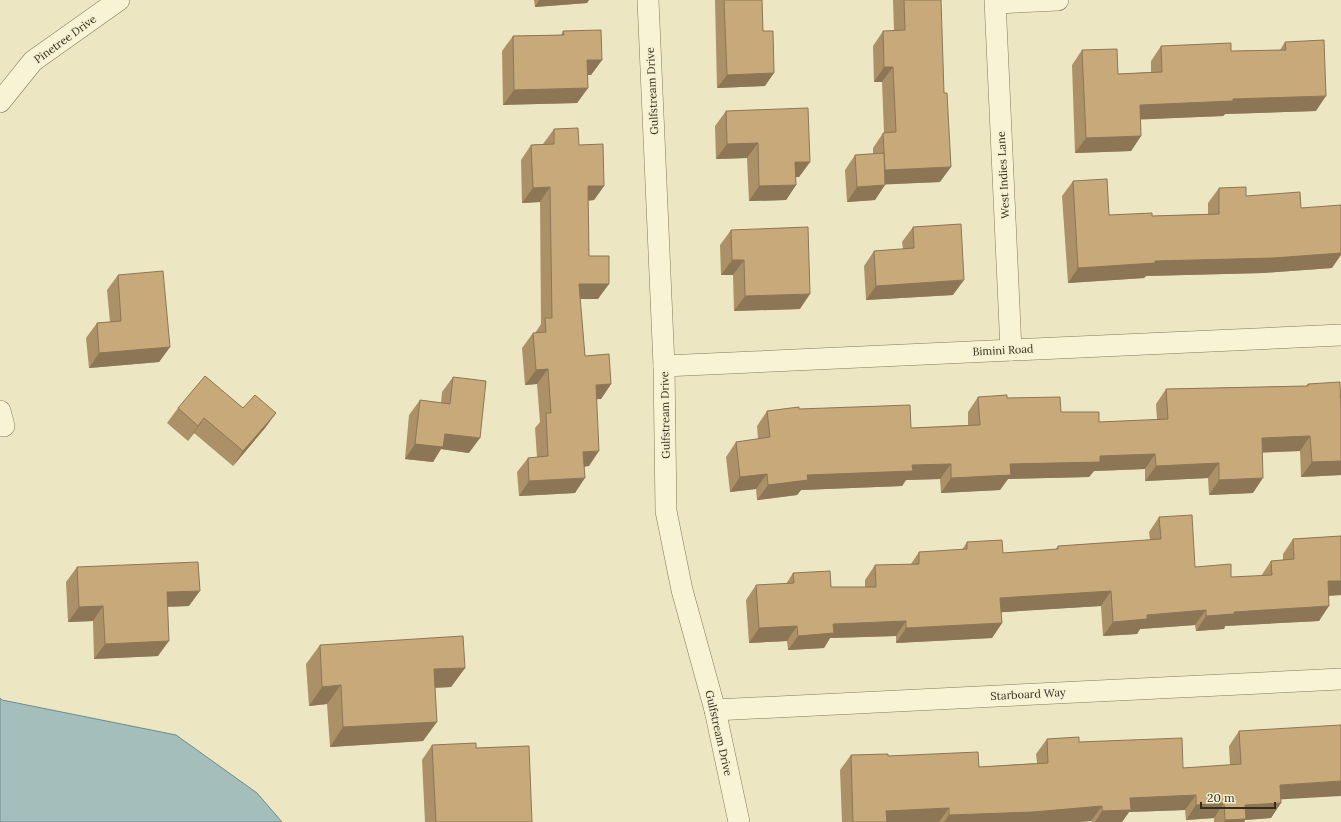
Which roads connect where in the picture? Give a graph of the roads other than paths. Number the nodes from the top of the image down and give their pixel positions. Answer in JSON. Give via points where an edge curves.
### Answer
{"nodes":[{"id":1,"x":119,"y":0,"type":"edge"},
{"id":2,"x":648,"y":0,"type":"edge"},
{"id":3,"x":1058,"y":0,"type":"edge"},
{"id":4,"x":995,"y":1,"type":"edge"},
{"id":5,"x":0,"y":102,"type":"edge"},
{"id":6,"x":1341,"y":335,"type":"edge"},
{"id":7,"x":1011,"y":350,"type":"junction"},
{"id":8,"x":664,"y":366,"type":"junction"},
{"id":9,"x":1341,"y":679,"type":"edge"},
{"id":10,"x":715,"y":710,"type":"junction"},
{"id":11,"x":739,"y":822,"type":"edge"}],
"edges":[{"from":1,"to":5,"type":"street","name":"Pinetree Drive","via":[[33,61]]},
{"from":2,"to":8,"type":"street","name":"Gulfstream Drive"},
{"from":3,"to":4,"type":"street"},
{"from":4,"to":7,"type":"street","name":"West Indies Lane"},
{"from":6,"to":7,"type":"street","name":"Bimini Road"},
{"from":7,"to":8,"type":"street","name":"Bimini Road"},
{"from":8,"to":10,"type":"street","name":"Gulfstream Drive","via":[[666,511],[682,590]]},
{"from":9,"to":10,"type":"street","name":"Starboard Way"},
{"from":10,"to":11,"type":"street","name":"Gulfstream Drive"}]}
